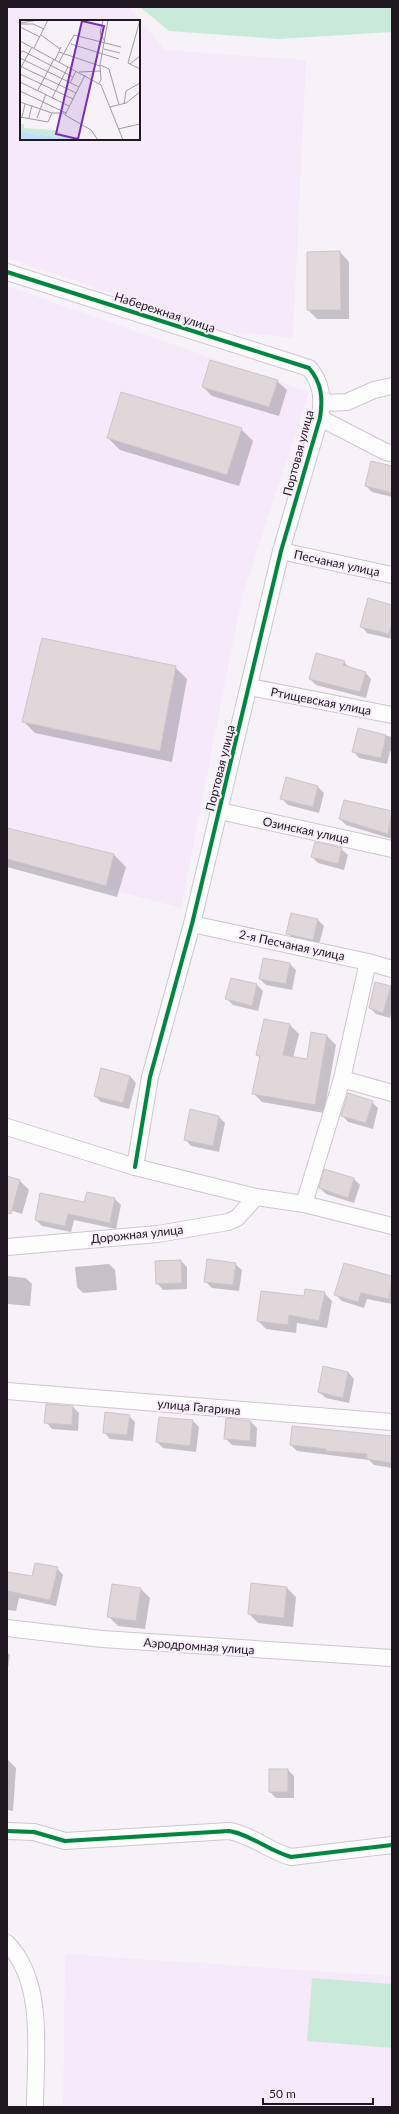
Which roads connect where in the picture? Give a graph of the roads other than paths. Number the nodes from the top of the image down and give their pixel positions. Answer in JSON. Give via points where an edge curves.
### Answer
{"nodes":[{"id":1,"x":7,"y":272,"type":"edge"},
{"id":2,"x":315,"y":375,"type":"joint"},
{"id":3,"x":392,"y":386,"type":"edge"},
{"id":4,"x":321,"y":410,"type":"junction"},
{"id":5,"x":392,"y":453,"type":"edge"},
{"id":6,"x":281,"y":551,"type":"junction"},
{"id":7,"x":392,"y":575,"type":"edge"},
{"id":8,"x":250,"y":687,"type":"junction"},
{"id":9,"x":392,"y":715,"type":"edge"},
{"id":10,"x":220,"y":811,"type":"junction"},
{"id":11,"x":392,"y":849,"type":"edge"},
{"id":12,"x":192,"y":924,"type":"junction"},
{"id":13,"x":368,"y":962,"type":"junction"},
{"id":14,"x":392,"y":969,"type":"edge"},
{"id":15,"x":342,"y":1079,"type":"junction"},
{"id":16,"x":392,"y":1093,"type":"edge"},
{"id":17,"x":7,"y":1127,"type":"edge"},
{"id":18,"x":135,"y":1167,"type":"junction"},
{"id":19,"x":256,"y":1197,"type":"junction"},
{"id":20,"x":304,"y":1204,"type":"junction"},
{"id":21,"x":392,"y":1226,"type":"edge"},
{"id":22,"x":7,"y":1246,"type":"edge"},
{"id":23,"x":7,"y":1391,"type":"edge"},
{"id":24,"x":392,"y":1422,"type":"edge"},
{"id":25,"x":7,"y":1628,"type":"edge"},
{"id":26,"x":392,"y":1658,"type":"edge"},
{"id":27,"x":7,"y":1831,"type":"edge"},
{"id":28,"x":392,"y":1845,"type":"edge"},
{"id":29,"x":7,"y":1943,"type":"edge"},
{"id":30,"x":35,"y":2107,"type":"edge"}],
"edges":[{"from":1,"to":2,"type":"street","name":"Набережная улица","via":[[309,368]]},
{"from":2,"to":4,"type":"street","name":"Портовая улица","via":[[319,382]]},
{"from":3,"to":4,"type":"street"},
{"from":4,"to":5,"type":"street","via":[[386,452]]},
{"from":4,"to":6,"type":"street","name":"Портовая улица"},
{"from":6,"to":7,"type":"street","name":"Песчаная улица"},
{"from":6,"to":8,"type":"street","name":"Портовая улица"},
{"from":8,"to":9,"type":"street","name":"Ртищевская улица"},
{"from":8,"to":10,"type":"street","name":"Портовая улица"},
{"from":10,"to":11,"type":"street","name":"Озинская улица"},
{"from":10,"to":12,"type":"street","name":"Портовая улица"},
{"from":12,"to":13,"type":"street","name":"2-я Песчаная улица"},
{"from":12,"to":18,"type":"street","name":"Портовая улица","via":[[150,1077]]},
{"from":13,"to":14,"type":"street","name":"2-я Песчаная улица"},
{"from":13,"to":15,"type":"street"},
{"from":15,"to":16,"type":"street"},
{"from":15,"to":20,"type":"street"},
{"from":17,"to":18,"type":"street"},
{"from":18,"to":19,"type":"street"},
{"from":19,"to":20,"type":"street"},
{"from":19,"to":22,"type":"street","name":"Дорожная улица","via":[[237,1218],[228,1222],[158,1234]]},
{"from":20,"to":21,"type":"street"},
{"from":23,"to":24,"type":"street","name":"улица Гагарина"},
{"from":25,"to":26,"type":"street","name":"Аэродромная улица","via":[[102,1639]]},
{"from":27,"to":28,"type":"street","via":[[34,1832],[66,1841],[228,1831],[242,1834],[277,1853],[291,1857]]},
{"from":29,"to":30,"type":"street","via":[[14,1950],[27,1977],[35,2005]]}]}
